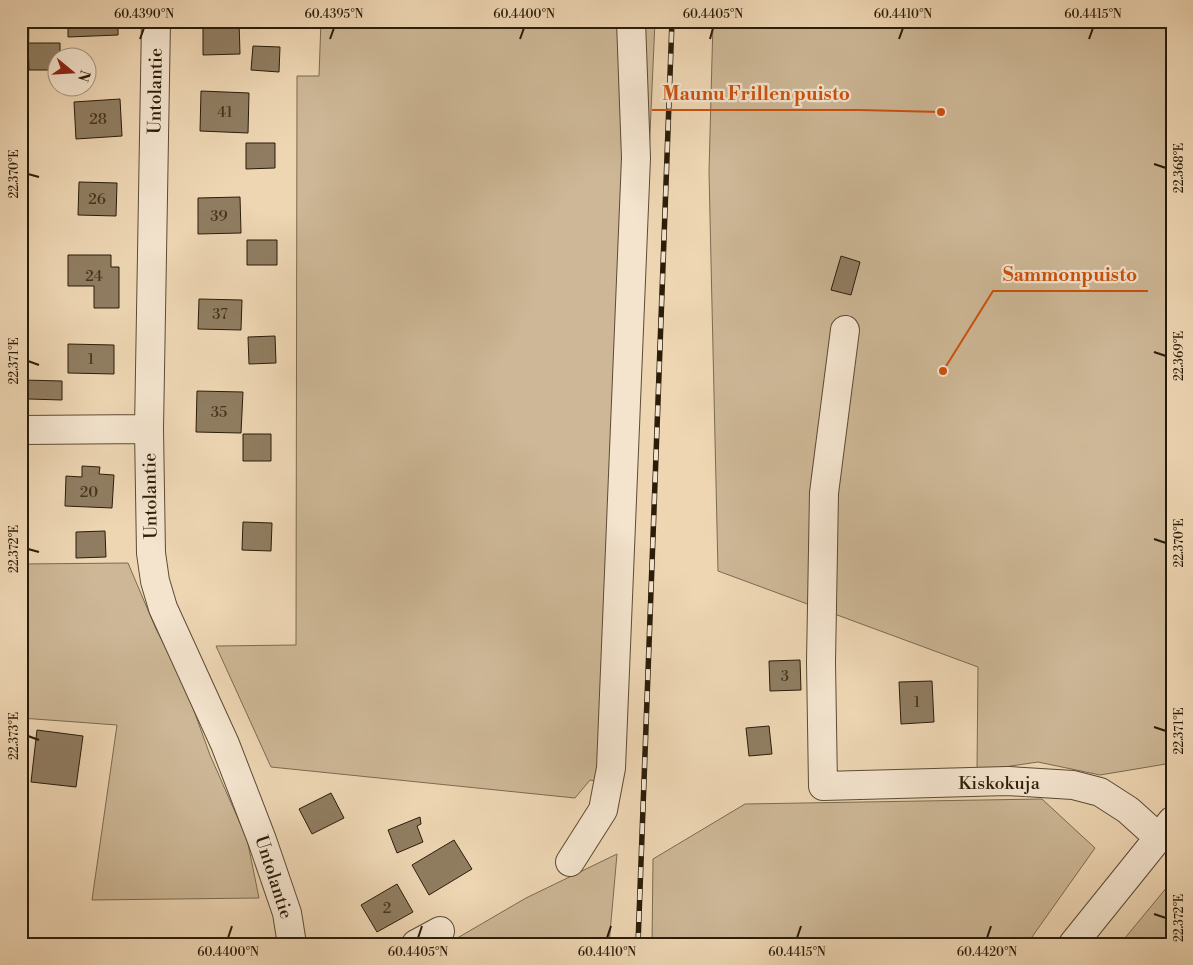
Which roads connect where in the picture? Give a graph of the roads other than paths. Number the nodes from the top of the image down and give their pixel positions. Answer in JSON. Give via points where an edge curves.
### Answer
{"nodes":[{"id":1,"x":156,"y":21,"type":"edge"},
{"id":2,"x":631,"y":21,"type":"edge"},
{"id":3,"x":845,"y":330,"type":"dead end"},
{"id":4,"x":149,"y":429,"type":"junction"},
{"id":5,"x":21,"y":430,"type":"edge"},
{"id":6,"x":1165,"y":829,"type":"edge"},
{"id":7,"x":570,"y":862,"type":"dead end"},
{"id":8,"x":440,"y":931,"type":"dead end"},
{"id":9,"x":292,"y":944,"type":"edge"},
{"id":10,"x":416,"y":944,"type":"edge"},
{"id":11,"x":1073,"y":944,"type":"edge"}],
"edges":[{"from":1,"to":4,"type":"street","name":"Untolantie"},
{"from":2,"to":7,"type":"street","via":[[636,158],[611,768],[603,810]]},
{"from":3,"to":6,"type":"street","name":"Kiskokuja","via":[[824,493],[823,786],[1008,781],[1073,785],[1100,792]]},
{"from":4,"to":5,"type":"street"},
{"from":4,"to":9,"type":"street","name":"Untolantie","via":[[150,528],[155,581],[163,608],[244,790],[287,913]]},
{"from":6,"to":11,"type":"street"},
{"from":8,"to":10,"type":"street"}]}
